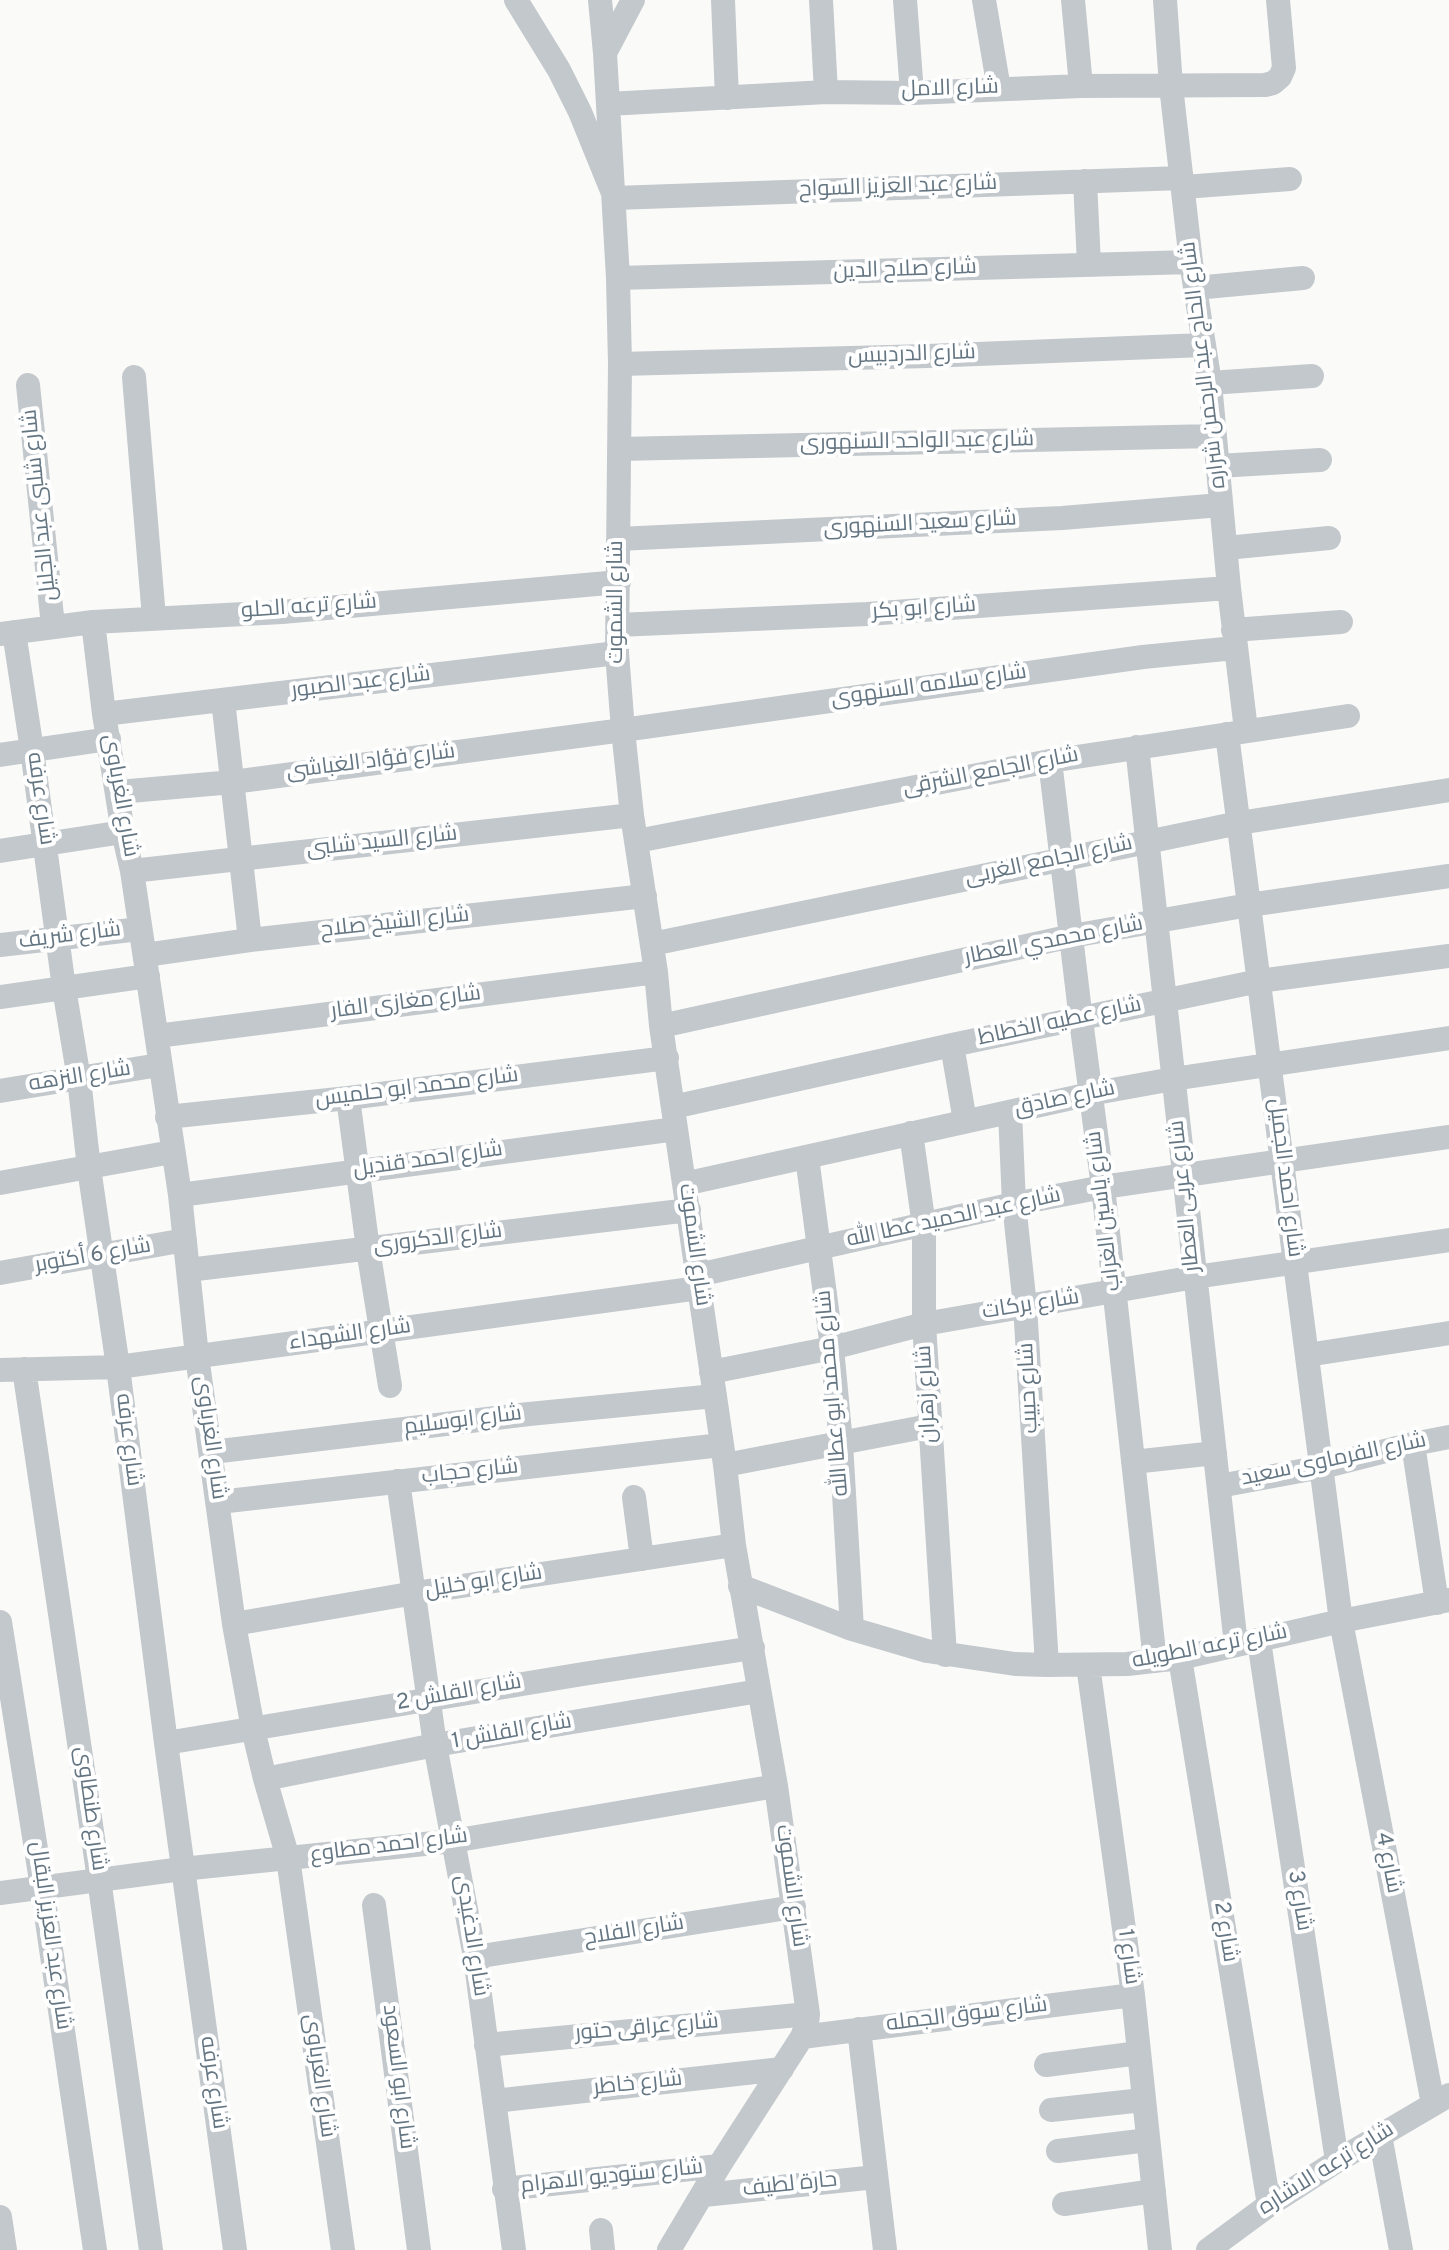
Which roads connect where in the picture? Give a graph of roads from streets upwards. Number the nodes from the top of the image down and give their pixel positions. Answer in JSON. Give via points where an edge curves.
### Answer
{"nodes":[{"id":1,"x":516,"y":0,"type":"edge"},
{"id":2,"x":600,"y":0,"type":"edge"},
{"id":3,"x":633,"y":0,"type":"edge"},
{"id":4,"x":723,"y":0,"type":"edge"},
{"id":5,"x":821,"y":0,"type":"edge"},
{"id":6,"x":905,"y":0,"type":"edge"},
{"id":7,"x":984,"y":0,"type":"edge"},
{"id":8,"x":1073,"y":0,"type":"edge"},
{"id":9,"x":1165,"y":0,"type":"edge"},
{"id":10,"x":1278,"y":0,"type":"edge"},
{"id":11,"x":605,"y":53,"type":"junction"},
{"id":12,"x":1081,"y":86,"type":"junction"},
{"id":13,"x":1171,"y":86,"type":"junction"},
{"id":14,"x":999,"y":89,"type":"junction"},
{"id":15,"x":826,"y":92,"type":"junction"},
{"id":16,"x":912,"y":93,"type":"junction"},
{"id":17,"x":727,"y":98,"type":"junction"},
{"id":18,"x":608,"y":104,"type":"junction"},
{"id":19,"x":1290,"y":179,"type":"dead end"},
{"id":20,"x":1085,"y":181,"type":"junction"},
{"id":21,"x":1183,"y":182,"type":"junction"},
{"id":22,"x":615,"y":198,"type":"junction"},
{"id":23,"x":1191,"y":262,"type":"junction"},
{"id":24,"x":1089,"y":264,"type":"junction"},
{"id":25,"x":618,"y":278,"type":"junction"},
{"id":26,"x":1303,"y":278,"type":"dead end"},
{"id":27,"x":1195,"y":288,"type":"junction"},
{"id":28,"x":1204,"y":345,"type":"junction"},
{"id":29,"x":620,"y":364,"type":"junction"},
{"id":30,"x":1312,"y":376,"type":"dead end"},
{"id":31,"x":134,"y":377,"type":"dead end"},
{"id":32,"x":1210,"y":383,"type":"junction"},
{"id":33,"x":28,"y":385,"type":"dead end"},
{"id":34,"x":1214,"y":436,"type":"junction"},
{"id":35,"x":619,"y":449,"type":"junction"},
{"id":36,"x":1320,"y":460,"type":"dead end"},
{"id":37,"x":1218,"y":466,"type":"junction"},
{"id":38,"x":1221,"y":505,"type":"junction"},
{"id":39,"x":1329,"y":538,"type":"dead end"},
{"id":40,"x":618,"y":539,"type":"junction"},
{"id":41,"x":1226,"y":548,"type":"junction"},
{"id":42,"x":619,"y":582,"type":"junction"},
{"id":43,"x":1229,"y":588,"type":"junction"},
{"id":44,"x":154,"y":618,"type":"junction"},
{"id":45,"x":93,"y":622,"type":"junction"},
{"id":46,"x":1341,"y":622,"type":"dead end"},
{"id":47,"x":618,"y":625,"type":"junction"},
{"id":48,"x":53,"y":626,"type":"junction"},
{"id":49,"x":7,"y":633,"type":"edge"},
{"id":50,"x":1234,"y":639,"type":"junction"},
{"id":51,"x":617,"y":653,"type":"junction"},
{"id":52,"x":223,"y":700,"type":"junction"},
{"id":53,"x":104,"y":714,"type":"junction"},
{"id":54,"x":1348,"y":716,"type":"dead end"},
{"id":55,"x":623,"y":730,"type":"junction"},
{"id":56,"x":1237,"y":732,"type":"junction"},
{"id":57,"x":109,"y":739,"type":"junction"},
{"id":58,"x":1137,"y":747,"type":"junction"},
{"id":59,"x":32,"y":750,"type":"junction"},
{"id":60,"x":0,"y":755,"type":"edge"},
{"id":61,"x":1050,"y":761,"type":"junction"},
{"id":62,"x":233,"y":782,"type":"junction"},
{"id":63,"x":1449,"y":790,"type":"edge"},
{"id":64,"x":118,"y":792,"type":"junction"},
{"id":65,"x":632,"y":815,"type":"junction"},
{"id":66,"x":1239,"y":823,"type":"junction"},
{"id":67,"x":123,"y":832,"type":"junction"},
{"id":68,"x":637,"y":841,"type":"junction"},
{"id":69,"x":1147,"y":842,"type":"junction"},
{"id":70,"x":45,"y":843,"type":"junction"},
{"id":71,"x":0,"y":851,"type":"edge"},
{"id":72,"x":241,"y":858,"type":"junction"},
{"id":73,"x":1061,"y":860,"type":"junction"},
{"id":74,"x":132,"y":871,"type":"junction"},
{"id":75,"x":1449,"y":876,"type":"edge"},
{"id":76,"x":645,"y":896,"type":"junction"},
{"id":77,"x":1249,"y":905,"type":"junction"},
{"id":78,"x":1156,"y":922,"type":"junction"},
{"id":79,"x":140,"y":929,"type":"junction"},
{"id":80,"x":1072,"y":936,"type":"junction"},
{"id":81,"x":57,"y":937,"type":"junction"},
{"id":82,"x":250,"y":940,"type":"junction"},
{"id":83,"x":652,"y":944,"type":"junction"},
{"id":84,"x":0,"y":945,"type":"edge"},
{"id":85,"x":1449,"y":956,"type":"edge"},
{"id":86,"x":146,"y":966,"type":"junction"},
{"id":87,"x":656,"y":972,"type":"junction"},
{"id":88,"x":1259,"y":981,"type":"junction"},
{"id":89,"x":64,"y":988,"type":"junction"},
{"id":90,"x":0,"y":997,"type":"edge"},
{"id":91,"x":1165,"y":1001,"type":"junction"},
{"id":92,"x":1081,"y":1020,"type":"junction"},
{"id":93,"x":661,"y":1026,"type":"junction"},
{"id":94,"x":157,"y":1036,"type":"junction"},
{"id":95,"x":1449,"y":1038,"type":"edge"},
{"id":96,"x":952,"y":1045,"type":"junction"},
{"id":97,"x":667,"y":1058,"type":"junction"},
{"id":98,"x":159,"y":1065,"type":"junction"},
{"id":99,"x":1270,"y":1065,"type":"junction"},
{"id":100,"x":79,"y":1079,"type":"junction"},
{"id":101,"x":1173,"y":1079,"type":"junction"},
{"id":102,"x":0,"y":1091,"type":"edge"},
{"id":103,"x":1090,"y":1094,"type":"junction"},
{"id":104,"x":348,"y":1098,"type":"junction"},
{"id":105,"x":1010,"y":1112,"type":"junction"},
{"id":106,"x":167,"y":1117,"type":"junction"},
{"id":107,"x":675,"y":1118,"type":"junction"},
{"id":108,"x":965,"y":1121,"type":"junction"},
{"id":109,"x":911,"y":1133,"type":"junction"},
{"id":110,"x":1449,"y":1137,"type":"edge"},
{"id":111,"x":172,"y":1152,"type":"junction"},
{"id":112,"x":807,"y":1157,"type":"junction"},
{"id":113,"x":1282,"y":1161,"type":"junction"},
{"id":114,"x":89,"y":1168,"type":"junction"},
{"id":115,"x":358,"y":1170,"type":"junction"},
{"id":116,"x":1184,"y":1175,"type":"junction"},
{"id":117,"x":0,"y":1183,"type":"edge"},
{"id":118,"x":684,"y":1184,"type":"junction"},
{"id":119,"x":1103,"y":1187,"type":"junction"},
{"id":120,"x":180,"y":1195,"type":"junction"},
{"id":121,"x":1014,"y":1204,"type":"junction"},
{"id":122,"x":689,"y":1210,"type":"junction"},
{"id":123,"x":924,"y":1226,"type":"junction"},
{"id":124,"x":185,"y":1240,"type":"junction"},
{"id":125,"x":1449,"y":1240,"type":"edge"},
{"id":126,"x":368,"y":1249,"type":"junction"},
{"id":127,"x":819,"y":1249,"type":"junction"},
{"id":128,"x":102,"y":1255,"type":"junction"},
{"id":129,"x":1295,"y":1262,"type":"junction"},
{"id":130,"x":188,"y":1270,"type":"junction"},
{"id":131,"x":0,"y":1273,"type":"edge"},
{"id":132,"x":1195,"y":1277,"type":"junction"},
{"id":133,"x":699,"y":1281,"type":"junction"},
{"id":134,"x":1115,"y":1292,"type":"junction"},
{"id":135,"x":1025,"y":1306,"type":"junction"},
{"id":136,"x":924,"y":1324,"type":"junction"},
{"id":137,"x":382,"y":1331,"type":"junction"},
{"id":138,"x":1449,"y":1333,"type":"edge"},
{"id":139,"x":832,"y":1348,"type":"junction"},
{"id":140,"x":1307,"y":1355,"type":"junction"},
{"id":141,"x":197,"y":1356,"type":"junction"},
{"id":142,"x":118,"y":1367,"type":"junction"},
{"id":143,"x":12,"y":1370,"type":"edge"},
{"id":144,"x":713,"y":1384,"type":"junction"},
{"id":145,"x":390,"y":1386,"type":"dead end"},
{"id":146,"x":929,"y":1426,"type":"junction"},
{"id":147,"x":1449,"y":1437,"type":"edge"},
{"id":148,"x":841,"y":1443,"type":"junction"},
{"id":149,"x":1413,"y":1444,"type":"junction"},
{"id":150,"x":212,"y":1452,"type":"junction"},
{"id":151,"x":1215,"y":1453,"type":"junction"},
{"id":152,"x":723,"y":1455,"type":"junction"},
{"id":153,"x":1133,"y":1462,"type":"junction"},
{"id":154,"x":1322,"y":1467,"type":"junction"},
{"id":155,"x":398,"y":1481,"type":"junction"},
{"id":156,"x":1219,"y":1486,"type":"junction"},
{"id":157,"x":634,"y":1497,"type":"dead end"},
{"id":158,"x":219,"y":1502,"type":"junction"},
{"id":159,"x":734,"y":1545,"type":"junction"},
{"id":160,"x":642,"y":1559,"type":"junction"},
{"id":161,"x":740,"y":1586,"type":"junction"},
{"id":162,"x":415,"y":1593,"type":"junction"},
{"id":163,"x":1443,"y":1602,"type":"edge"},
{"id":164,"x":1341,"y":1621,"type":"junction"},
{"id":165,"x":0,"y":1622,"type":"edge"},
{"id":166,"x":234,"y":1624,"type":"junction"},
{"id":167,"x":852,"y":1629,"type":"junction"},
{"id":168,"x":1247,"y":1643,"type":"junction"},
{"id":169,"x":753,"y":1648,"type":"junction"},
{"id":170,"x":945,"y":1655,"type":"junction"},
{"id":171,"x":1180,"y":1658,"type":"junction"},
{"id":172,"x":1155,"y":1661,"type":"junction"},
{"id":173,"x":1047,"y":1665,"type":"junction"},
{"id":174,"x":1088,"y":1665,"type":"junction"},
{"id":175,"x":759,"y":1691,"type":"junction"},
{"id":176,"x":429,"y":1699,"type":"junction"},
{"id":177,"x":253,"y":1729,"type":"junction"},
{"id":178,"x":166,"y":1743,"type":"junction"},
{"id":179,"x":435,"y":1745,"type":"junction"},
{"id":180,"x":265,"y":1779,"type":"junction"},
{"id":181,"x":776,"y":1786,"type":"junction"},
{"id":182,"x":453,"y":1841,"type":"junction"},
{"id":183,"x":288,"y":1858,"type":"junction"},
{"id":184,"x":182,"y":1869,"type":"junction"},
{"id":185,"x":99,"y":1879,"type":"junction"},
{"id":186,"x":42,"y":1887,"type":"junction"},
{"id":187,"x":0,"y":1893,"type":"edge"},
{"id":188,"x":374,"y":1905,"type":"dead end"},
{"id":189,"x":794,"y":1907,"type":"junction"},
{"id":190,"x":475,"y":1957,"type":"junction"},
{"id":191,"x":1133,"y":1995,"type":"junction"},
{"id":192,"x":805,"y":2026,"type":"junction"},
{"id":193,"x":859,"y":2029,"type":"junction"},
{"id":194,"x":486,"y":2045,"type":"junction"},
{"id":195,"x":1139,"y":2053,"type":"junction"},
{"id":196,"x":1046,"y":2065,"type":"dead end"},
{"id":197,"x":782,"y":2069,"type":"junction"},
{"id":198,"x":1143,"y":2100,"type":"junction"},
{"id":199,"x":1441,"y":2100,"type":"edge"},
{"id":200,"x":494,"y":2101,"type":"junction"},
{"id":201,"x":1051,"y":2110,"type":"dead end"},
{"id":202,"x":1380,"y":2135,"type":"junction"},
{"id":203,"x":1148,"y":2140,"type":"junction"},
{"id":204,"x":1058,"y":2151,"type":"dead end"},
{"id":205,"x":1337,"y":2161,"type":"junction"},
{"id":206,"x":719,"y":2166,"type":"junction"},
{"id":207,"x":876,"y":2177,"type":"junction"},
{"id":208,"x":504,"y":2189,"type":"junction"},
{"id":209,"x":1154,"y":2191,"type":"junction"},
{"id":210,"x":704,"y":2195,"type":"junction"},
{"id":211,"x":1064,"y":2204,"type":"dead end"},
{"id":212,"x":1269,"y":2205,"type":"junction"},
{"id":213,"x":0,"y":2217,"type":"edge"},
{"id":214,"x":5,"y":2250,"type":"edge"},
{"id":215,"x":95,"y":2250,"type":"edge"},
{"id":216,"x":151,"y":2250,"type":"edge"},
{"id":217,"x":235,"y":2250,"type":"edge"},
{"id":218,"x":343,"y":2250,"type":"edge"},
{"id":219,"x":419,"y":2250,"type":"edge"},
{"id":220,"x":514,"y":2250,"type":"edge"},
{"id":221,"x":669,"y":2250,"type":"edge"},
{"id":222,"x":885,"y":2250,"type":"edge"},
{"id":223,"x":1160,"y":2250,"type":"edge"},
{"id":224,"x":1208,"y":2250,"type":"edge"},
{"id":225,"x":1401,"y":2250,"type":"edge"}],
"edges":[{"from":1,"to":22,"type":"street","name":"شارع الشموت","via":[[559,70]]},
{"from":2,"to":11,"type":"street","name":"شارع الشموت"},
{"from":3,"to":11,"type":"street"},
{"from":4,"to":17,"type":"street"},
{"from":5,"to":15,"type":"street"},
{"from":6,"to":16,"type":"street"},
{"from":7,"to":14,"type":"street"},
{"from":8,"to":12,"type":"street"},
{"from":9,"to":13,"type":"street","name":"شارع الحاج عبد الرحمن شراره"},
{"from":10,"to":13,"type":"street","name":"شارع الامل","via":[[1284,68],[1273,83]]},
{"from":11,"to":18,"type":"street","name":"شارع الشموت"},
{"from":12,"to":13,"type":"street","name":"شارع الامل"},
{"from":12,"to":14,"type":"street","name":"شارع الامل"},
{"from":13,"to":21,"type":"street","name":"شارع الحاج عبد الرحمن شراره"},
{"from":14,"to":16,"type":"street","name":"شارع الامل"},
{"from":15,"to":16,"type":"street","name":"شارع الامل"},
{"from":15,"to":17,"type":"street","name":"شارع الامل"},
{"from":17,"to":18,"type":"street","name":"شارع الامل"},
{"from":18,"to":22,"type":"street","name":"شارع الشموت"},
{"from":19,"to":21,"type":"street","name":"شارع عبد العزيز السواح"},
{"from":20,"to":21,"type":"street","name":"شارع عبد العزيز السواح"},
{"from":20,"to":22,"type":"street","name":"شارع عبد العزيز السواح"},
{"from":20,"to":24,"type":"street"},
{"from":21,"to":23,"type":"street","name":"شارع الحاج عبد الرحمن شراره"},
{"from":22,"to":25,"type":"street","name":"شارع الشموت"},
{"from":23,"to":24,"type":"street","name":"شارع صلاح الدين"},
{"from":23,"to":27,"type":"street","name":"شارع الحاج عبد الرحمن شراره"},
{"from":24,"to":25,"type":"street","name":"شارع صلاح الدين"},
{"from":25,"to":29,"type":"street","name":"شارع الشموت"},
{"from":26,"to":27,"type":"street"},
{"from":27,"to":28,"type":"street","name":"شارع الحاج عبد الرحمن شراره"},
{"from":28,"to":29,"type":"street","name":"شارع الدردبيس"},
{"from":28,"to":32,"type":"street","name":"شارع الحاج عبد الرحمن شراره"},
{"from":29,"to":35,"type":"street","name":"شارع الشموت"},
{"from":30,"to":32,"type":"street"},
{"from":31,"to":44,"type":"street"},
{"from":32,"to":34,"type":"street","name":"شارع الحاج عبد الرحمن شراره"},
{"from":33,"to":48,"type":"street","name":"شارع شلبى عبد الجليل"},
{"from":34,"to":35,"type":"street","name":"شارع عبد الواحد السنهورى"},
{"from":34,"to":37,"type":"street","name":"شارع الحاج عبد الرحمن شراره"},
{"from":35,"to":40,"type":"street","name":"شارع الشموت"},
{"from":36,"to":37,"type":"street"},
{"from":37,"to":38,"type":"street","name":"شارع الحاج عبد الرحمن شراره"},
{"from":38,"to":40,"type":"street","name":"شارع سعيد السنهورى","via":[[1062,518]]},
{"from":38,"to":41,"type":"street","name":"شارع الحاج عبد الرحمن شراره"},
{"from":39,"to":41,"type":"street"},
{"from":40,"to":42,"type":"street","name":"شارع الشموت"},
{"from":41,"to":43,"type":"street","name":"شارع الحاج عبد الرحمن شراره"},
{"from":42,"to":44,"type":"street","name":"شارع ترعه الحلو"},
{"from":42,"to":47,"type":"street","name":"شارع الشموت"},
{"from":43,"to":47,"type":"street","name":"شارع ابو بكر","via":[[867,614]]},
{"from":43,"to":50,"type":"street","name":"شارع الحاج عبد الرحمن شراره"},
{"from":44,"to":45,"type":"street","name":"شارع ترعه الحلو"},
{"from":45,"to":48,"type":"street","name":"شارع ترعه الحلو"},
{"from":45,"to":53,"type":"street","name":"شارع الغرباوى"},
{"from":46,"to":50,"type":"street","name":"شارع سلامه السنهوى"},
{"from":47,"to":51,"type":"street","name":"شارع الشموت"},
{"from":48,"to":49,"type":"street","name":"شارع ترعه الحلو"},
{"from":49,"to":59,"type":"street","name":"شارع عرفه"},
{"from":50,"to":55,"type":"street","name":"شارع سلامه السنهوى","via":[[1143,657]]},
{"from":50,"to":56,"type":"street","name":"شارع الحاج عبد الرحمن شراره"},
{"from":51,"to":52,"type":"street","name":"شارع عبد الصبور"},
{"from":51,"to":55,"type":"street","name":"شارع الشموت"},
{"from":52,"to":53,"type":"street","name":"شارع عبد الصبور"},
{"from":52,"to":62,"type":"street"},
{"from":53,"to":57,"type":"street","name":"شارع الغرباوى"},
{"from":54,"to":56,"type":"street","name":"شارع الجامع الشرقى"},
{"from":55,"to":62,"type":"street","name":"شارع فؤاد الغباشى"},
{"from":55,"to":65,"type":"street","name":"شارع الشموت"},
{"from":56,"to":58,"type":"street","name":"شارع الجامع الشرقى"},
{"from":56,"to":66,"type":"street","name":"شارع احمد الجميل"},
{"from":57,"to":59,"type":"street"},
{"from":57,"to":64,"type":"street","name":"شارع الغرباوى"},
{"from":58,"to":61,"type":"street","name":"شارع الجامع الشرقى"},
{"from":58,"to":69,"type":"street","name":"شارع عربى العطار"},
{"from":59,"to":60,"type":"street"},
{"from":59,"to":70,"type":"street","name":"شارع عرفه"},
{"from":61,"to":68,"type":"street","name":"شارع الجامع الشرقى"},
{"from":61,"to":73,"type":"street","name":"شارع ياسين الغراب"},
{"from":62,"to":64,"type":"street","name":"شارع فؤاد الغباشى"},
{"from":62,"to":72,"type":"street"},
{"from":63,"to":66,"type":"street","name":"شارع الجامع الغربى"},
{"from":64,"to":67,"type":"street","name":"شارع الغرباوى"},
{"from":65,"to":68,"type":"street","name":"شارع الشموت"},
{"from":65,"to":72,"type":"street","name":"شارع السيد شلبى"},
{"from":66,"to":69,"type":"street","name":"شارع الجامع الغربى"},
{"from":66,"to":77,"type":"street","name":"شارع احمد الجميل"},
{"from":67,"to":70,"type":"street"},
{"from":67,"to":74,"type":"street","name":"شارع الغرباوى"},
{"from":68,"to":76,"type":"street","name":"شارع الشموت"},
{"from":69,"to":73,"type":"street","name":"شارع الجامع الغربى"},
{"from":69,"to":78,"type":"street","name":"شارع عربى العطار"},
{"from":70,"to":71,"type":"street"},
{"from":70,"to":81,"type":"street","name":"شارع عرفه"},
{"from":72,"to":74,"type":"street","name":"شارع السيد شلبى"},
{"from":72,"to":82,"type":"street"},
{"from":73,"to":80,"type":"street","name":"شارع ياسين الغراب"},
{"from":73,"to":83,"type":"street","name":"شارع الجامع الغربى"},
{"from":74,"to":79,"type":"street","name":"شارع الغرباوى"},
{"from":75,"to":77,"type":"street","name":"شارع محمدي العطار"},
{"from":76,"to":82,"type":"street","name":"شارع الشيخ صلاح"},
{"from":76,"to":83,"type":"street","name":"شارع الشموت"},
{"from":77,"to":78,"type":"street","name":"شارع محمدي العطار"},
{"from":77,"to":88,"type":"street","name":"شارع احمد الجميل"},
{"from":78,"to":80,"type":"street","name":"شارع محمدي العطار"},
{"from":78,"to":91,"type":"street","name":"شارع عربى العطار"},
{"from":79,"to":81,"type":"street","name":"شارع شريف"},
{"from":79,"to":86,"type":"street","name":"شارع الغرباوى"},
{"from":80,"to":92,"type":"street","name":"شارع ياسين الغراب"},
{"from":80,"to":93,"type":"street","name":"شارع محمدي العطار"},
{"from":81,"to":84,"type":"street","name":"شارع شريف"},
{"from":81,"to":89,"type":"street","name":"شارع عرفه"},
{"from":82,"to":86,"type":"street","name":"شارع الشيخ صلاح"},
{"from":83,"to":87,"type":"street","name":"شارع الشموت"},
{"from":85,"to":88,"type":"street","name":"شارع عطيه الخطاط"},
{"from":86,"to":89,"type":"street","name":"شارع الشيخ صلاح"},
{"from":86,"to":94,"type":"street","name":"شارع الغرباوى"},
{"from":87,"to":93,"type":"street","name":"شارع الشموت"},
{"from":87,"to":94,"type":"street","name":"شارع مغازى الفار"},
{"from":88,"to":91,"type":"street","name":"شارع عطيه الخطاط"},
{"from":88,"to":99,"type":"street","name":"شارع احمد الجميل"},
{"from":89,"to":90,"type":"street","name":"شارع الشيخ صلاح"},
{"from":89,"to":100,"type":"street","name":"شارع عرفه"},
{"from":91,"to":92,"type":"street","name":"شارع عطيه الخطاط"},
{"from":91,"to":101,"type":"street","name":"شارع عربى العطار"},
{"from":92,"to":96,"type":"street","name":"شارع عطيه الخطاط"},
{"from":92,"to":103,"type":"street","name":"شارع ياسين الغراب"},
{"from":93,"to":97,"type":"street","name":"شارع الشموت"},
{"from":94,"to":98,"type":"street","name":"شارع الغرباوى"},
{"from":95,"to":99,"type":"street","name":"شارع صادق"},
{"from":96,"to":107,"type":"street","name":"شارع عطيه الخطاط"},
{"from":96,"to":108,"type":"street"},
{"from":97,"to":104,"type":"street","name":"شارع محمد ابو حلميس"},
{"from":97,"to":107,"type":"street","name":"شارع الشموت"},
{"from":98,"to":100,"type":"street","name":"شارع النزهه"},
{"from":98,"to":106,"type":"street","name":"شارع الغرباوى"},
{"from":99,"to":101,"type":"street","name":"شارع صادق"},
{"from":99,"to":113,"type":"street","name":"شارع احمد الجميل"},
{"from":100,"to":102,"type":"street","name":"شارع النزهه"},
{"from":100,"to":114,"type":"street","name":"شارع عرفه"},
{"from":101,"to":103,"type":"street","name":"شارع صادق"},
{"from":101,"to":116,"type":"street","name":"شارع عربى العطار"},
{"from":103,"to":105,"type":"street","name":"شارع صادق"},
{"from":103,"to":119,"type":"street","name":"شارع ياسين الغراب"},
{"from":104,"to":106,"type":"street","name":"شارع محمد ابو حلميس"},
{"from":104,"to":115,"type":"street"},
{"from":105,"to":108,"type":"street","name":"شارع صادق"},
{"from":105,"to":121,"type":"street","name":"شارع حبيب"},
{"from":106,"to":111,"type":"street","name":"شارع الغرباوى"},
{"from":107,"to":115,"type":"street","name":"شارع احمد قنديل"},
{"from":107,"to":118,"type":"street","name":"شارع الشموت"},
{"from":108,"to":109,"type":"street","name":"شارع صادق"},
{"from":109,"to":112,"type":"street","name":"شارع صادق"},
{"from":109,"to":123,"type":"street","name":"شارع زهران"},
{"from":110,"to":113,"type":"street","name":"شارع عبد الحميد عطا الله"},
{"from":111,"to":114,"type":"street"},
{"from":111,"to":120,"type":"street","name":"شارع الغرباوى"},
{"from":112,"to":118,"type":"street","name":"شارع صادق"},
{"from":112,"to":127,"type":"street","name":"شارع محمد ابو عطا الله"},
{"from":113,"to":116,"type":"street","name":"شارع عبد الحميد عطا الله"},
{"from":113,"to":129,"type":"street","name":"شارع احمد الجميل"},
{"from":114,"to":117,"type":"street"},
{"from":114,"to":128,"type":"street","name":"شارع عرفه"},
{"from":115,"to":120,"type":"street","name":"شارع احمد قنديل"},
{"from":115,"to":126,"type":"street"},
{"from":116,"to":119,"type":"street","name":"شارع عبد الحميد عطا الله"},
{"from":116,"to":132,"type":"street","name":"شارع عربى العطار"},
{"from":118,"to":122,"type":"street","name":"شارع الشموت"},
{"from":119,"to":121,"type":"street","name":"شارع عبد الحميد عطا الله"},
{"from":119,"to":134,"type":"street","name":"شارع ياسين الغراب"},
{"from":120,"to":124,"type":"street","name":"شارع الغرباوى"},
{"from":121,"to":123,"type":"street","name":"شارع عبد الحميد عطا الله"},
{"from":121,"to":135,"type":"street","name":"شارع حبيب"},
{"from":122,"to":126,"type":"street","name":"شارع الدكرورى"},
{"from":122,"to":133,"type":"street","name":"شارع الشموت"},
{"from":123,"to":127,"type":"street","name":"شارع عبد الحميد عطا الله"},
{"from":123,"to":136,"type":"street","name":"شارع زهران"},
{"from":124,"to":128,"type":"street","name":"شارع 6 أكتوبر"},
{"from":124,"to":130,"type":"street","name":"شارع الغرباوى"},
{"from":125,"to":129,"type":"street","name":"شارع بركات"},
{"from":126,"to":130,"type":"street","name":"شارع الدكرورى"},
{"from":126,"to":137,"type":"street"},
{"from":127,"to":133,"type":"street","name":"شارع عبد الحميد عطا الله"},
{"from":127,"to":139,"type":"street","name":"شارع محمد ابو عطا الله"},
{"from":128,"to":131,"type":"street","name":"شارع 6 أكتوبر"},
{"from":128,"to":142,"type":"street","name":"شارع عرفه"},
{"from":129,"to":132,"type":"street","name":"شارع بركات"},
{"from":129,"to":140,"type":"street","name":"شارع احمد الجميل"},
{"from":130,"to":141,"type":"street","name":"شارع الغرباوى"},
{"from":132,"to":134,"type":"street","name":"شارع بركات"},
{"from":132,"to":151,"type":"street","name":"شارع عربى العطار"},
{"from":133,"to":137,"type":"street","name":"شارع الشهداء"},
{"from":133,"to":144,"type":"street","name":"شارع الشموت"},
{"from":134,"to":135,"type":"street","name":"شارع بركات"},
{"from":134,"to":153,"type":"street","name":"شارع ياسين الغراب"},
{"from":135,"to":136,"type":"street","name":"شارع بركات"},
{"from":135,"to":173,"type":"street","name":"شارع حبيب"},
{"from":136,"to":139,"type":"street","name":"شارع بركات"},
{"from":136,"to":146,"type":"street","name":"شارع زهران"},
{"from":137,"to":141,"type":"street","name":"شارع الشهداء"},
{"from":137,"to":145,"type":"street"},
{"from":138,"to":140,"type":"street"},
{"from":139,"to":144,"type":"street","name":"شارع بركات"},
{"from":139,"to":148,"type":"street","name":"شارع محمد ابو عطا الله"},
{"from":140,"to":154,"type":"street","name":"شارع احمد الجميل"},
{"from":141,"to":142,"type":"street","name":"شارع الشهداء"},
{"from":141,"to":150,"type":"street","name":"شارع الغرباوى"},
{"from":142,"to":143,"type":"street","name":"شارع الشهداء"},
{"from":142,"to":178,"type":"street","name":"شارع عرفه"},
{"from":143,"to":185,"type":"street","name":"شارع طنطاوى"},
{"from":144,"to":150,"type":"street","name":"شارع ابوسليم","via":[[529,1414]]},
{"from":144,"to":152,"type":"street","name":"شارع الشموت"},
{"from":146,"to":148,"type":"street","name":"شارع حجاب"},
{"from":146,"to":170,"type":"street","name":"شارع زهران"},
{"from":147,"to":149,"type":"street","name":"شارع الفرماوى سعيد"},
{"from":148,"to":152,"type":"street","name":"شارع حجاب"},
{"from":148,"to":167,"type":"street","name":"شارع محمد ابو عطا الله"},
{"from":149,"to":154,"type":"street","name":"شارع الفرماوى سعيد"},
{"from":149,"to":163,"type":"street"},
{"from":150,"to":158,"type":"street","name":"شارع الغرباوى"},
{"from":151,"to":153,"type":"street"},
{"from":151,"to":156,"type":"street","name":"شارع عربى العطار"},
{"from":152,"to":155,"type":"street","name":"شارع حجاب"},
{"from":152,"to":159,"type":"street","name":"شارع الشموت"},
{"from":153,"to":172,"type":"street","name":"شارع ياسين الغراب"},
{"from":154,"to":156,"type":"street","name":"شارع الفرماوى سعيد"},
{"from":154,"to":164,"type":"street","name":"شارع احمد الجميل"},
{"from":155,"to":158,"type":"street","name":"شارع حجاب"},
{"from":155,"to":162,"type":"street","name":"شارع الدغيدى"},
{"from":156,"to":168,"type":"street","name":"شارع عربى العطار"},
{"from":157,"to":160,"type":"street"},
{"from":158,"to":166,"type":"street","name":"شارع الغرباوى"},
{"from":159,"to":160,"type":"street","name":"شارع ابو خليل"},
{"from":159,"to":161,"type":"street","name":"شارع الشموت"},
{"from":160,"to":162,"type":"street","name":"شارع ابو خليل"},
{"from":161,"to":167,"type":"street","name":"شارع ترعه الطويله"},
{"from":161,"to":169,"type":"street","name":"شارع الشموت"},
{"from":162,"to":166,"type":"street","name":"شارع ابو خليل"},
{"from":162,"to":176,"type":"street","name":"شارع الدغيدى"},
{"from":163,"to":164,"type":"street","name":"شارع ترعه الطويله"},
{"from":164,"to":168,"type":"street","name":"شارع ترعه الطويله"},
{"from":164,"to":199,"type":"street","name":"شارع 4"},
{"from":165,"to":186,"type":"street","name":"شارع عبد العزيز البقال"},
{"from":166,"to":177,"type":"street","name":"شارع الغرباوى"},
{"from":167,"to":170,"type":"street","name":"شارع ترعه الطويله"},
{"from":168,"to":171,"type":"street","name":"شارع ترعه الطويله"},
{"from":168,"to":205,"type":"street","name":"شارع 3"},
{"from":169,"to":175,"type":"street","name":"شارع الشموت"},
{"from":169,"to":176,"type":"street","name":"شارع القلش 2"},
{"from":170,"to":173,"type":"street","name":"شارع ترعه الطويله"},
{"from":171,"to":172,"type":"street","name":"شارع ترعه الطويله"},
{"from":171,"to":212,"type":"street","name":"شارع 2"},
{"from":172,"to":174,"type":"street","name":"شارع ترعه الطويله"},
{"from":173,"to":174,"type":"street","name":"شارع ترعه الطويله"},
{"from":174,"to":191,"type":"street","name":"شارع 1"},
{"from":175,"to":179,"type":"street","name":"شارع القلش 1"},
{"from":175,"to":181,"type":"street","name":"شارع الشموت"},
{"from":176,"to":177,"type":"street","name":"شارع القلش 2"},
{"from":176,"to":179,"type":"street","name":"شارع الدغيدى"},
{"from":177,"to":178,"type":"street","name":"شارع القلش 2"},
{"from":177,"to":180,"type":"street","name":"شارع الغرباوى"},
{"from":178,"to":184,"type":"street","name":"شارع عرفه"},
{"from":179,"to":180,"type":"street","name":"شارع القلش 1"},
{"from":179,"to":182,"type":"street","name":"شارع الدغيدى"},
{"from":180,"to":183,"type":"street","name":"شارع الغرباوى"},
{"from":181,"to":182,"type":"street","name":"شارع احمد مطاوع"},
{"from":181,"to":189,"type":"street","name":"شارع الشموت"},
{"from":182,"to":183,"type":"street","name":"شارع احمد مطاوع"},
{"from":182,"to":190,"type":"street","name":"شارع الدغيدى"},
{"from":183,"to":184,"type":"street","name":"شارع احمد مطاوع"},
{"from":183,"to":218,"type":"street","name":"شارع الغرباوى"},
{"from":184,"to":185,"type":"street","name":"شارع احمد مطاوع"},
{"from":184,"to":217,"type":"street","name":"شارع عرفه"},
{"from":185,"to":186,"type":"street","name":"شارع احمد مطاوع"},
{"from":185,"to":216,"type":"street","name":"شارع طنطاوى"},
{"from":186,"to":187,"type":"street","name":"شارع احمد مطاوع"},
{"from":186,"to":215,"type":"street","name":"شارع عبد العزيز البقال"},
{"from":188,"to":219,"type":"street","name":"شارع ابو السعود"},
{"from":189,"to":190,"type":"street","name":"شارع الفلاح"},
{"from":189,"to":192,"type":"street","name":"شارع الشموت"},
{"from":190,"to":194,"type":"street","name":"شارع الدغيدى"},
{"from":191,"to":193,"type":"street","name":"شارع سوق الجمله"},
{"from":191,"to":195,"type":"street","name":"شارع 1"},
{"from":192,"to":193,"type":"street","name":"شارع سوق الجمله"},
{"from":192,"to":194,"type":"street","name":"شارع عراقى حتور"},
{"from":192,"to":197,"type":"street"},
{"from":193,"to":207,"type":"street"},
{"from":194,"to":200,"type":"street","name":"شارع الدغيدى"},
{"from":195,"to":196,"type":"street"},
{"from":195,"to":198,"type":"street","name":"شارع 1"},
{"from":197,"to":200,"type":"street","name":"شارع خاطر"},
{"from":197,"to":206,"type":"street"},
{"from":198,"to":201,"type":"street"},
{"from":198,"to":203,"type":"street","name":"شارع 1"},
{"from":199,"to":202,"type":"street","name":"شارع ترعه الاشاره"},
{"from":200,"to":208,"type":"street","name":"شارع الدغيدى"},
{"from":202,"to":205,"type":"street","name":"شارع ترعه الاشاره"},
{"from":202,"to":225,"type":"street"},
{"from":203,"to":204,"type":"street"},
{"from":203,"to":209,"type":"street","name":"شارع 1"},
{"from":205,"to":212,"type":"street","name":"شارع ترعه الاشاره"},
{"from":206,"to":208,"type":"street","name":"شارع ستوديو الاهرام"},
{"from":206,"to":210,"type":"street"},
{"from":207,"to":210,"type":"street","name":"حارة لطيف"},
{"from":207,"to":222,"type":"street"},
{"from":208,"to":220,"type":"street","name":"شارع الدغيدى"},
{"from":209,"to":211,"type":"street"},
{"from":209,"to":223,"type":"street","name":"شارع 1"},
{"from":210,"to":221,"type":"street"},
{"from":212,"to":224,"type":"street","name":"شارع ترعه الاشاره"},
{"from":213,"to":214,"type":"street"}]}
